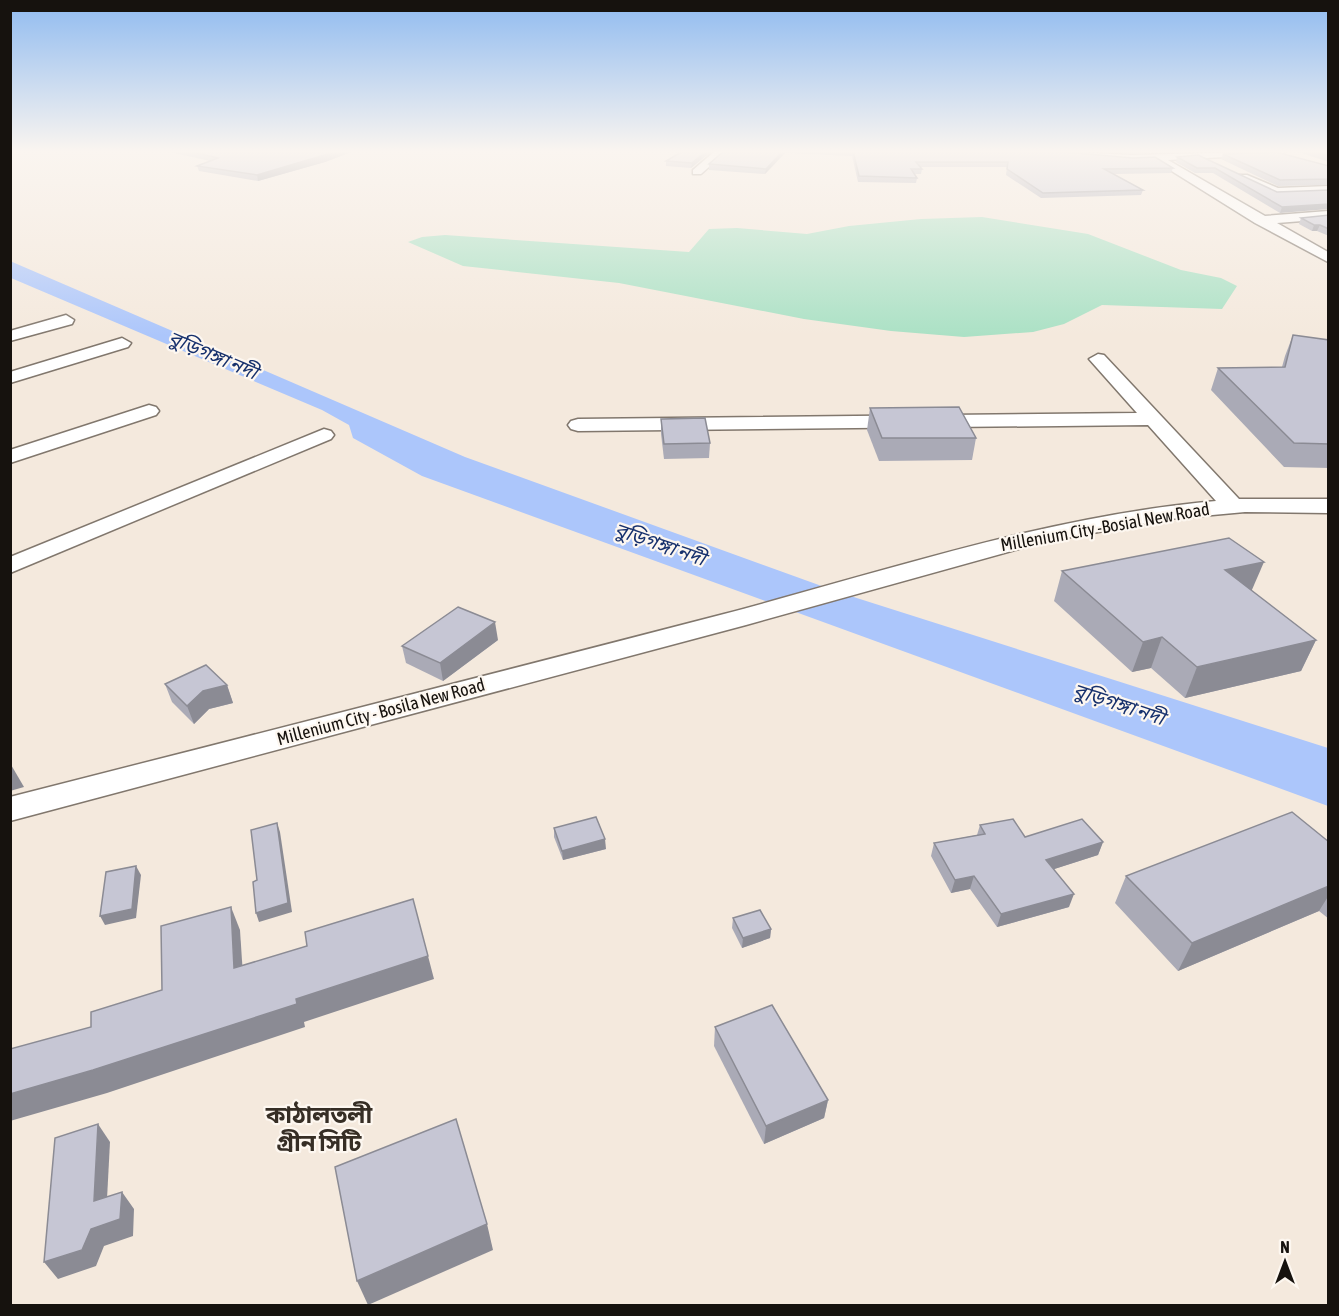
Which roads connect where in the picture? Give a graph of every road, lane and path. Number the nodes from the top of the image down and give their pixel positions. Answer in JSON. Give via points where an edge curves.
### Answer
{"nodes":[{"id":1,"x":1247,"y":212,"type":"edge"},
{"id":2,"x":1329,"y":215,"type":"edge"},
{"id":3,"x":1260,"y":220,"type":"junction"},
{"id":4,"x":1329,"y":258,"type":"edge"},
{"id":5,"x":66,"y":320,"type":"dead end"},
{"id":6,"x":10,"y":336,"type":"edge"},
{"id":7,"x":122,"y":343,"type":"dead end"},
{"id":8,"x":1098,"y":359,"type":"dead end"},
{"id":9,"x":10,"y":378,"type":"edge"},
{"id":10,"x":148,"y":411,"type":"dead end"},
{"id":11,"x":1154,"y":419,"type":"junction"},
{"id":12,"x":578,"y":425,"type":"dead end"},
{"id":13,"x":324,"y":435,"type":"dead end"},
{"id":14,"x":10,"y":457,"type":"edge"},
{"id":15,"x":1233,"y":506,"type":"junction"},
{"id":16,"x":1329,"y":506,"type":"edge"},
{"id":17,"x":10,"y":567,"type":"edge"},
{"id":18,"x":751,"y":615,"type":"joint"},
{"id":19,"x":10,"y":809,"type":"edge"}],
"edges":[{"from":1,"to":3,"type":"street"},
{"from":2,"to":3,"type":"street"},
{"from":3,"to":4,"type":"street"},
{"from":5,"to":6,"type":"street"},
{"from":7,"to":9,"type":"street"},
{"from":8,"to":11,"type":"street"},
{"from":10,"to":14,"type":"street"},
{"from":11,"to":12,"type":"street"},
{"from":11,"to":15,"type":"street"},
{"from":13,"to":17,"type":"street"},
{"from":15,"to":16,"type":"street","name":"Millenium City -Bosial New Road"},
{"from":15,"to":18,"type":"street","name":"Millenium City -Bosial New Road","via":[[1039,535]]},
{"from":18,"to":19,"type":"street","name":"Millenium City - Bosila New Road"}]}
